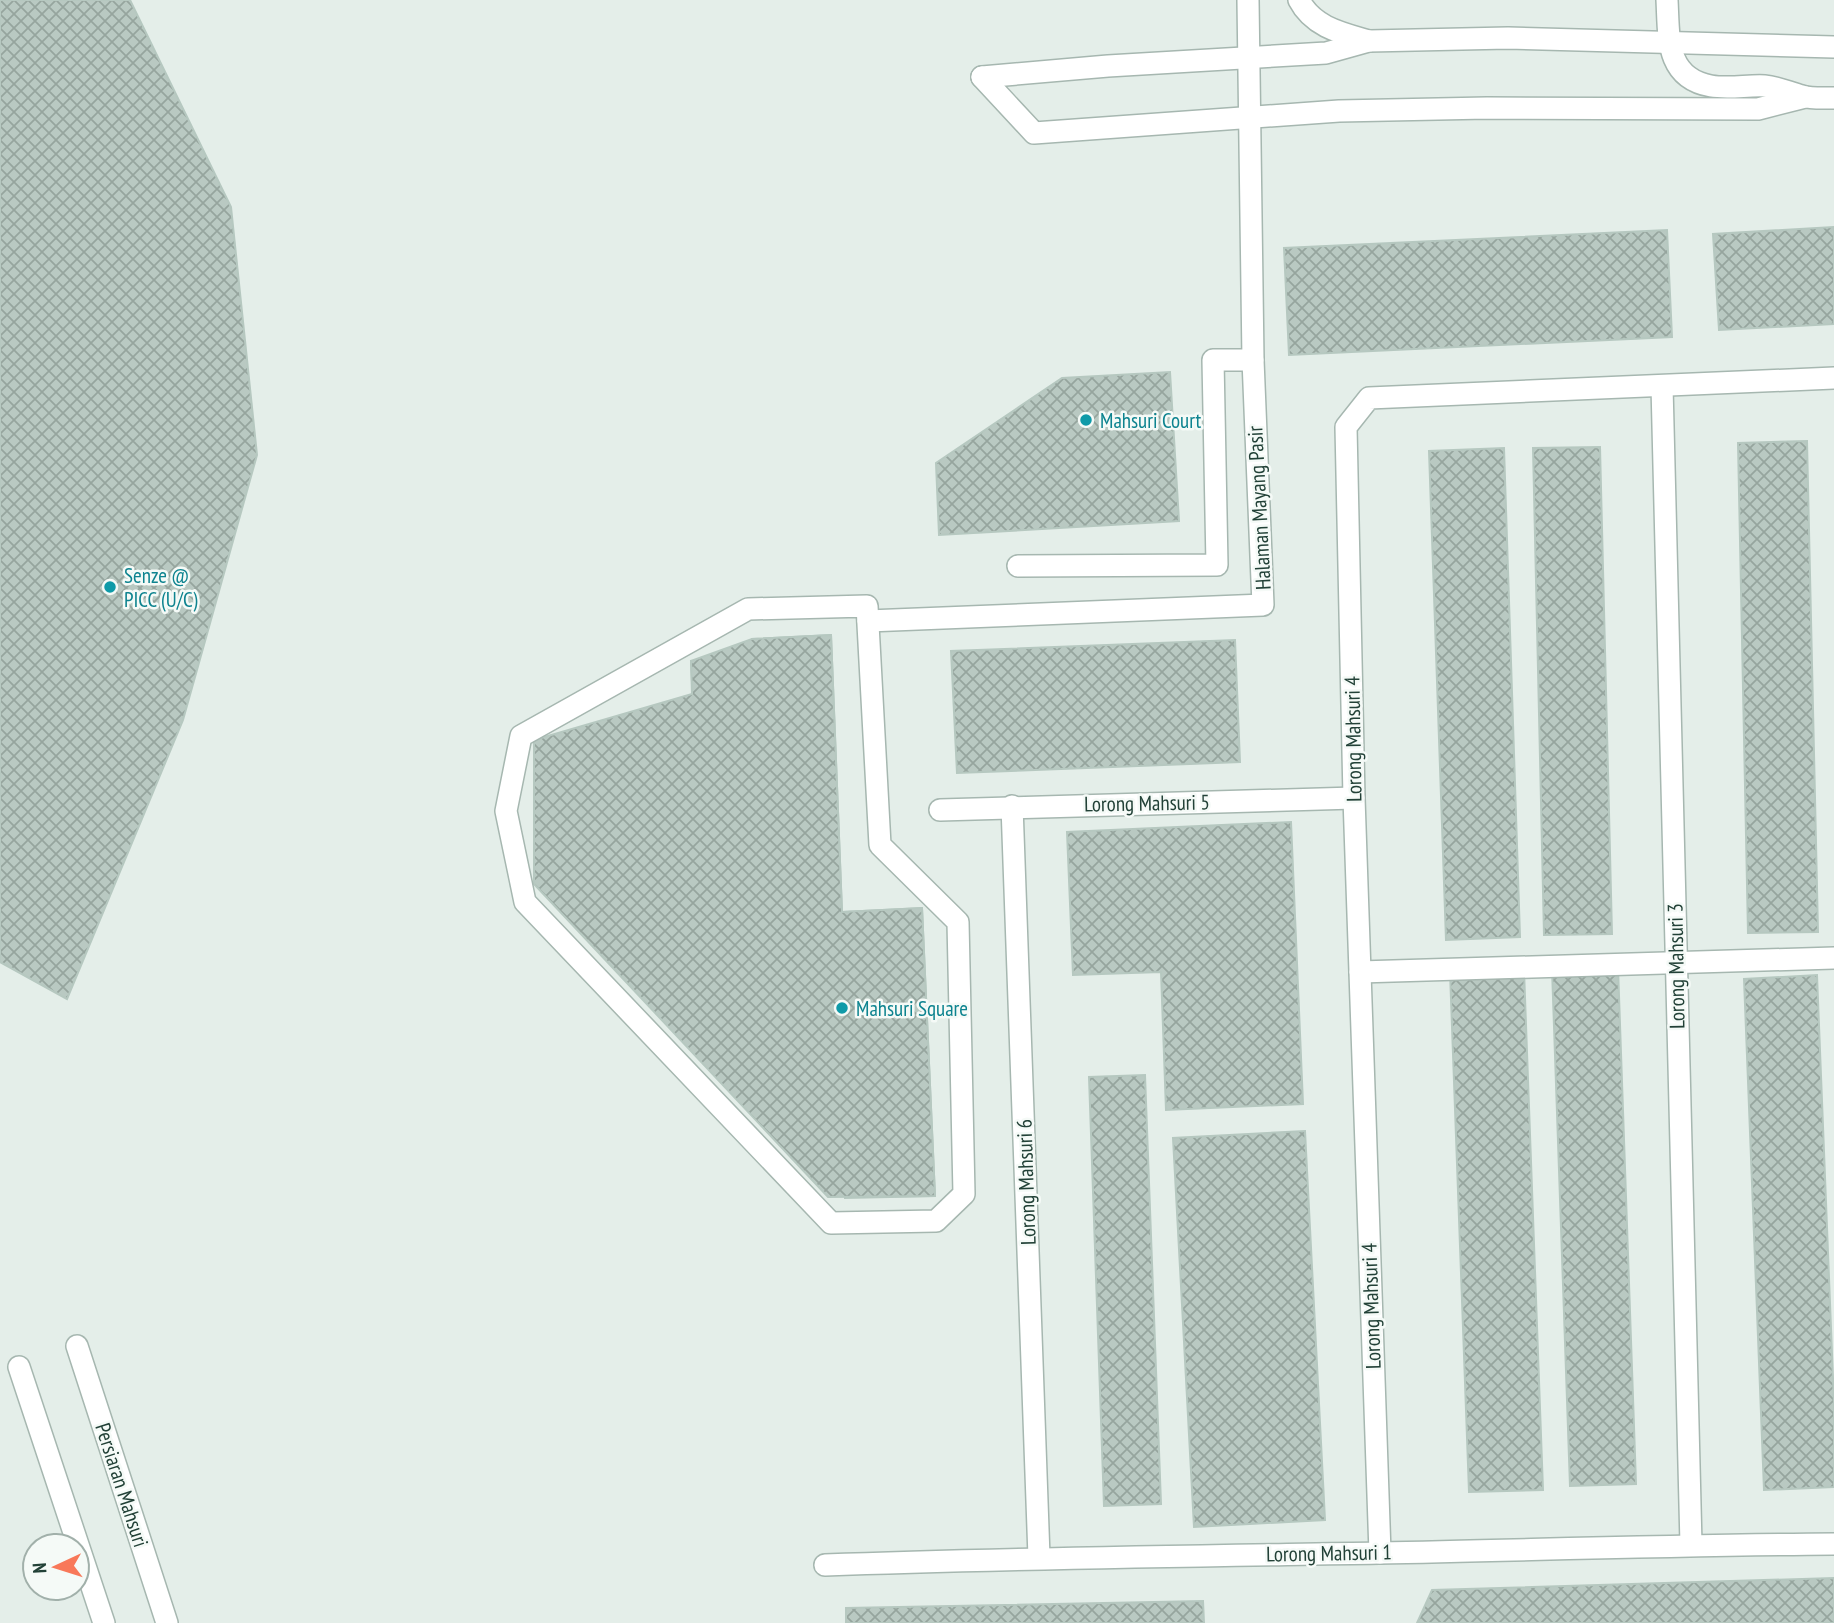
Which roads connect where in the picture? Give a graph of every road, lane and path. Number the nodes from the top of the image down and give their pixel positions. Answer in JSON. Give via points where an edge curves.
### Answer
{"nodes":[{"id":1,"x":1248,"y":0,"type":"edge"},
{"id":2,"x":1299,"y":0,"type":"edge"},
{"id":3,"x":1667,"y":0,"type":"edge"},
{"id":4,"x":1369,"y":41,"type":"junction"},
{"id":5,"x":1669,"y":44,"type":"junction"},
{"id":6,"x":1834,"y":47,"type":"edge"},
{"id":7,"x":1250,"y":58,"type":"junction"},
{"id":8,"x":1805,"y":97,"type":"junction"},
{"id":9,"x":1834,"y":98,"type":"edge"},
{"id":10,"x":1248,"y":117,"type":"junction"},
{"id":11,"x":1252,"y":360,"type":"junction"},
{"id":12,"x":1834,"y":378,"type":"edge"},
{"id":13,"x":1662,"y":386,"type":"junction"},
{"id":14,"x":1018,"y":566,"type":"dead end"},
{"id":15,"x":868,"y":621,"type":"junction"},
{"id":16,"x":1354,"y":798,"type":"junction"},
{"id":17,"x":1012,"y":806,"type":"junction"},
{"id":18,"x":940,"y":810,"type":"dead end"},
{"id":19,"x":1834,"y":958,"type":"edge"},
{"id":20,"x":1676,"y":961,"type":"junction"},
{"id":21,"x":1360,"y":972,"type":"junction"},
{"id":22,"x":77,"y":1346,"type":"dead end"},
{"id":23,"x":19,"y":1367,"type":"dead end"},
{"id":24,"x":1691,"y":1545,"type":"junction"},
{"id":25,"x":1834,"y":1545,"type":"edge"},
{"id":26,"x":1380,"y":1553,"type":"junction"},
{"id":27,"x":1039,"y":1557,"type":"junction"},
{"id":28,"x":825,"y":1565,"type":"dead end"},
{"id":29,"x":104,"y":1623,"type":"edge"},
{"id":30,"x":167,"y":1623,"type":"edge"}],
"edges":[{"from":1,"to":7,"type":"street","name":"Halaman Mayang Pasir"},
{"from":2,"to":4,"type":"street","via":[[1304,11],[1329,30]]},
{"from":3,"to":5,"type":"street"},
{"from":4,"to":5,"type":"street","via":[[1508,38]]},
{"from":4,"to":7,"type":"street","via":[[1326,53]]},
{"from":5,"to":6,"type":"street"},
{"from":5,"to":8,"type":"street","via":[[1673,59],[1697,81],[1712,86],[1769,86]]},
{"from":7,"to":10,"type":"street","name":"Halaman Mayang Pasir"},
{"from":7,"to":10,"type":"street","via":[[982,77],[1034,133]]},
{"from":8,"to":9,"type":"street"},
{"from":8,"to":10,"type":"street","via":[[1758,109],[1487,108]]},
{"from":10,"to":11,"type":"street","name":"Halaman Mayang Pasir"},
{"from":11,"to":14,"type":"street","via":[[1213,360],[1217,565]]},
{"from":11,"to":15,"type":"street","name":"Halaman Mayang Pasir","via":[[1263,605]]},
{"from":12,"to":13,"type":"street","name":"Lorong Mahsuri 4"},
{"from":13,"to":16,"type":"street","name":"Lorong Mahsuri 4","via":[[1369,398],[1346,428]]},
{"from":13,"to":20,"type":"street","name":"Lorong Mahsuri 3"},
{"from":15,"to":15,"type":"street","via":[[880,845],[958,922],[964,1194],[936,1221],[831,1223],[525,901],[506,811],[521,736],[748,609],[867,606]]},
{"from":16,"to":17,"type":"street","name":"Lorong Mahsuri 5"},
{"from":16,"to":21,"type":"street","name":"Lorong Mahsuri 4"},
{"from":17,"to":18,"type":"street","name":"Lorong Mahsuri 5"},
{"from":17,"to":27,"type":"street","name":"Lorong Mahsuri 6"},
{"from":19,"to":20,"type":"street"},
{"from":20,"to":21,"type":"street"},
{"from":20,"to":24,"type":"street","name":"Lorong Mahsuri 3"},
{"from":21,"to":26,"type":"street","name":"Lorong Mahsuri 4"},
{"from":22,"to":30,"type":"street","name":"Persiaran Mahsuri"},
{"from":23,"to":29,"type":"street"},
{"from":24,"to":25,"type":"street","name":"Lorong Mahsuri 1"},
{"from":24,"to":26,"type":"street","name":"Lorong Mahsuri 1"},
{"from":26,"to":27,"type":"street","name":"Lorong Mahsuri 1"},
{"from":27,"to":28,"type":"street","name":"Lorong Mahsuri 1"}]}
